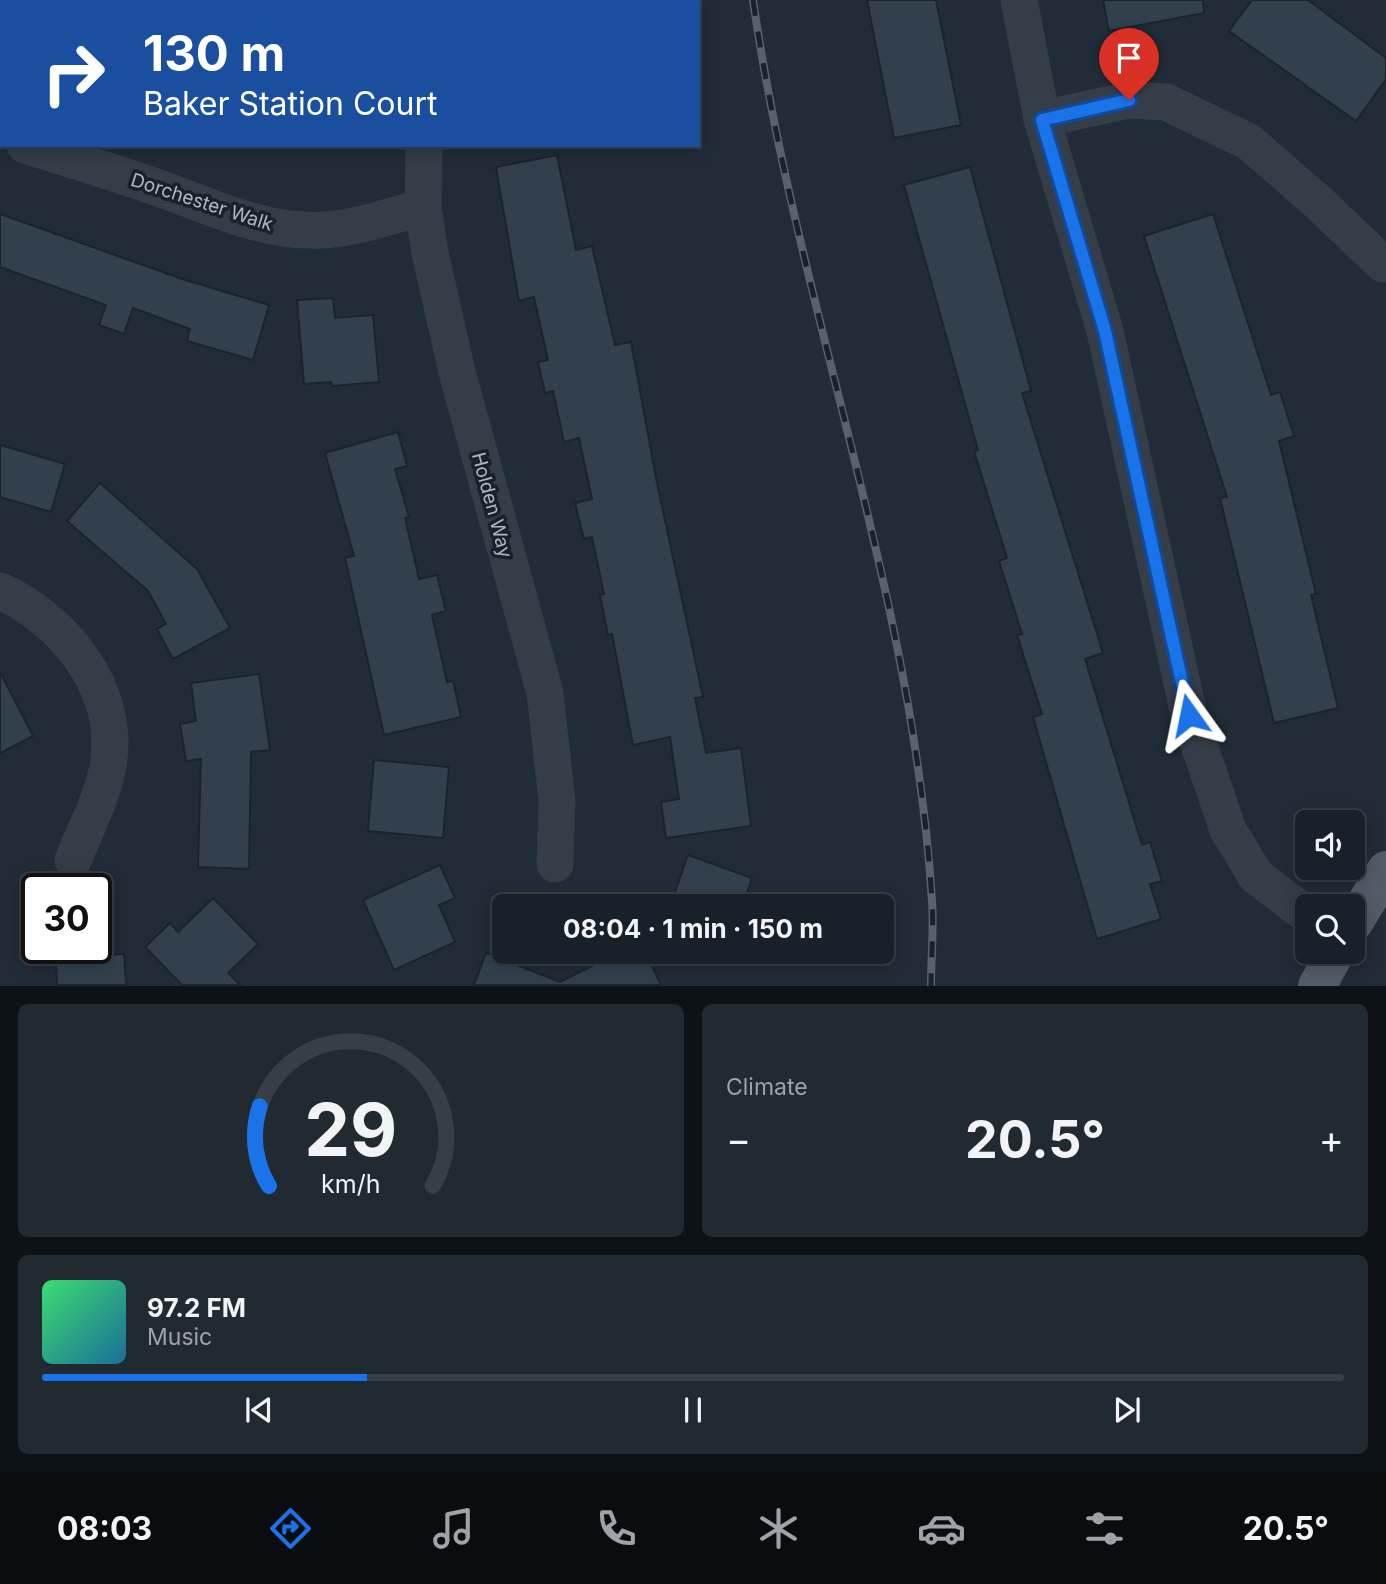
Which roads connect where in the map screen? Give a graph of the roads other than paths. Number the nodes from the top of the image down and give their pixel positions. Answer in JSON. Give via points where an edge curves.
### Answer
{"nodes":[{"id":1,"x":1019,"y":0,"type":"edge"},
{"id":2,"x":1042,"y":120,"type":"junction"},
{"id":3,"x":31,"y":147,"type":"edge"},
{"id":4,"x":424,"y":147,"type":"edge"},
{"id":5,"x":423,"y":207,"type":"junction"},
{"id":6,"x":1383,"y":264,"type":"dead end"},
{"id":7,"x":0,"y":591,"type":"edge"},
{"id":8,"x":73,"y":860,"type":"dead end"},
{"id":9,"x":555,"y":864,"type":"dead end"},
{"id":10,"x":1386,"y":870,"type":"edge"},
{"id":11,"x":1365,"y":904,"type":"edge"},
{"id":12,"x":1295,"y":906,"type":"edge"},
{"id":13,"x":1329,"y":964,"type":"edge"},
{"id":14,"x":1317,"y":985,"type":"edge"}],
"edges":[{"from":1,"to":2,"type":"street"},
{"from":2,"to":6,"type":"street","via":[[1129,100],[1166,102],[1249,142]]},
{"from":2,"to":12,"type":"street","via":[[1105,331],[1189,715],[1235,842],[1256,876]]},
{"from":3,"to":5,"type":"street","name":"Dorchester Walk","via":[[248,221],[284,228],[357,226]]},
{"from":4,"to":5,"type":"street","name":"Holden Way"},
{"from":5,"to":9,"type":"street","name":"Holden Way","via":[[457,372],[545,693],[557,801]]},
{"from":7,"to":8,"type":"street","via":[[65,634],[82,657],[106,716],[109,761]]},
{"from":10,"to":11,"type":"main road"},
{"from":13,"to":14,"type":"main road"}]}
